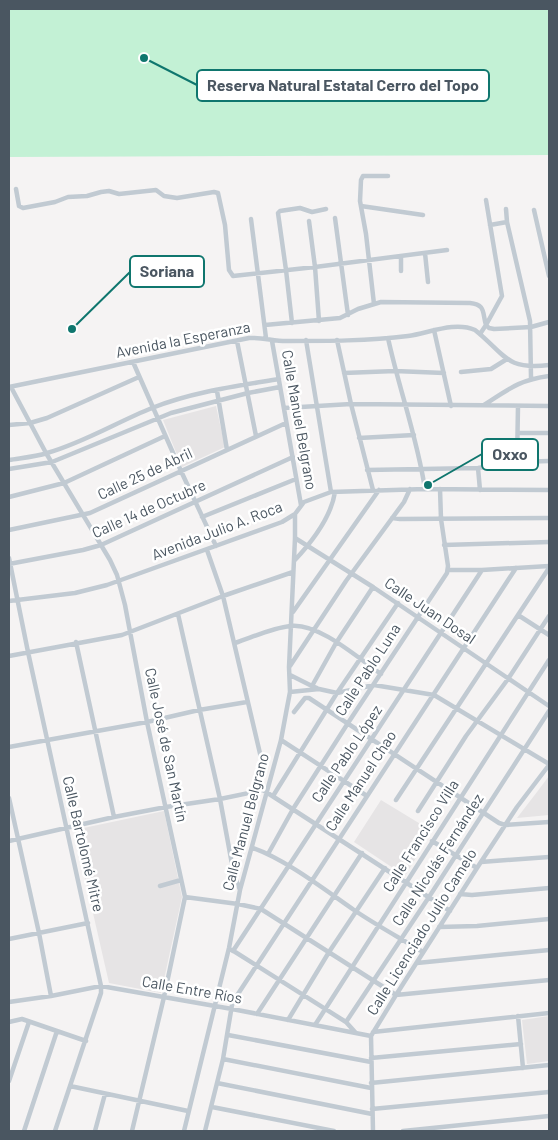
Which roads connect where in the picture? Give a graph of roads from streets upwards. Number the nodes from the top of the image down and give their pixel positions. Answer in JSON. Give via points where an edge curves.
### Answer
{"nodes":[{"id":1,"x":388,"y":176,"type":"dead end"},
{"id":2,"x":16,"y":189,"type":"dead end"},
{"id":3,"x":486,"y":200,"type":"dead end"},
{"id":4,"x":361,"y":206,"type":"junction"},
{"id":5,"x":506,"y":209,"type":"dead end"},
{"id":6,"x":326,"y":210,"type":"dead end"},
{"id":7,"x":534,"y":210,"type":"dead end"},
{"id":8,"x":423,"y":215,"type":"dead end"},
{"id":9,"x":335,"y":218,"type":"dead end"},
{"id":10,"x":251,"y":219,"type":"dead end"},
{"id":11,"x":309,"y":221,"type":"dead end"},
{"id":12,"x":507,"y":222,"type":"junction"},
{"id":13,"x":490,"y":225,"type":"junction"},
{"id":14,"x":447,"y":250,"type":"dead end"},
{"id":15,"x":547,"y":252,"type":"edge"},
{"id":16,"x":425,"y":253,"type":"junction"},
{"id":17,"x":401,"y":257,"type":"junction"},
{"id":18,"x":368,"y":260,"type":"junction"},
{"id":19,"x":340,"y":264,"type":"junction"},
{"id":20,"x":315,"y":267,"type":"junction"},
{"id":21,"x":286,"y":270,"type":"junction"},
{"id":22,"x":401,"y":271,"type":"dead end"},
{"id":23,"x":258,"y":273,"type":"junction"},
{"id":24,"x":549,"y":276,"type":"edge"},
{"id":25,"x":428,"y":282,"type":"dead end"},
{"id":26,"x":374,"y":304,"type":"junction"},
{"id":27,"x":348,"y":315,"type":"junction"},
{"id":28,"x":319,"y":321,"type":"junction"},
{"id":29,"x":549,"y":322,"type":"edge"},
{"id":30,"x":292,"y":323,"type":"junction"},
{"id":31,"x":486,"y":325,"type":"junction"},
{"id":32,"x":265,"y":326,"type":"junction"},
{"id":33,"x":531,"y":328,"type":"junction"},
{"id":34,"x":434,"y":330,"type":"junction"},
{"id":35,"x":480,"y":334,"type":"junction"},
{"id":36,"x":266,"y":338,"type":"junction"},
{"id":37,"x":388,"y":338,"type":"junction"},
{"id":38,"x":272,"y":340,"type":"junction"},
{"id":39,"x":306,"y":340,"type":"junction"},
{"id":40,"x":337,"y":340,"type":"junction"},
{"id":41,"x":237,"y":341,"type":"junction"},
{"id":42,"x":507,"y":360,"type":"junction"},
{"id":43,"x":133,"y":362,"type":"junction"},
{"id":44,"x":549,"y":365,"type":"edge"},
{"id":45,"x":532,"y":366,"type":"junction"},
{"id":46,"x":395,"y":371,"type":"junction"},
{"id":47,"x":444,"y":372,"type":"junction"},
{"id":48,"x":461,"y":372,"type":"dead end"},
{"id":49,"x":344,"y":373,"type":"junction"},
{"id":50,"x":549,"y":376,"type":"edge"},
{"id":51,"x":139,"y":377,"type":"junction"},
{"id":52,"x":531,"y":378,"type":"junction"},
{"id":53,"x":279,"y":379,"type":"junction"},
{"id":54,"x":247,"y":384,"type":"junction"},
{"id":55,"x":10,"y":387,"type":"edge"},
{"id":56,"x":280,"y":387,"type":"junction"},
{"id":57,"x":217,"y":391,"type":"junction"},
{"id":58,"x":248,"y":393,"type":"junction"},
{"id":59,"x":218,"y":400,"type":"junction"},
{"id":60,"x":351,"y":404,"type":"junction"},
{"id":61,"x":316,"y":405,"type":"junction"},
{"id":62,"x":406,"y":405,"type":"junction"},
{"id":63,"x":451,"y":406,"type":"junction"},
{"id":64,"x":483,"y":406,"type":"junction"},
{"id":65,"x":518,"y":406,"type":"junction"},
{"id":66,"x":549,"y":406,"type":"edge"},
{"id":67,"x":153,"y":408,"type":"junction"},
{"id":68,"x":284,"y":408,"type":"junction"},
{"id":69,"x":157,"y":418,"type":"junction"},
{"id":70,"x":30,"y":423,"type":"junction"},
{"id":71,"x":286,"y":423,"type":"junction"},
{"id":72,"x":9,"y":425,"type":"edge"},
{"id":73,"x":518,"y":433,"type":"junction"},
{"id":74,"x":549,"y":434,"type":"edge"},
{"id":75,"x":414,"y":435,"type":"junction"},
{"id":76,"x":165,"y":436,"type":"junction"},
{"id":77,"x":256,"y":436,"type":"junction"},
{"id":78,"x":359,"y":438,"type":"junction"},
{"id":79,"x":227,"y":450,"type":"junction"},
{"id":80,"x":46,"y":453,"type":"junction"},
{"id":81,"x":293,"y":457,"type":"junction"},
{"id":82,"x":9,"y":460,"type":"edge"},
{"id":83,"x":549,"y":461,"type":"edge"},
{"id":84,"x":52,"y":462,"type":"junction"},
{"id":85,"x":518,"y":462,"type":"junction"},
{"id":86,"x":422,"y":468,"type":"junction"},
{"id":87,"x":478,"y":468,"type":"junction"},
{"id":88,"x":9,"y":469,"type":"edge"},
{"id":89,"x":367,"y":470,"type":"junction"},
{"id":90,"x":181,"y":471,"type":"junction"},
{"id":91,"x":296,"y":479,"type":"junction"},
{"id":92,"x":64,"y":483,"type":"junction"},
{"id":93,"x":410,"y":489,"type":"junction"},
{"id":94,"x":425,"y":489,"type":"junction"},
{"id":95,"x":440,"y":489,"type":"junction"},
{"id":96,"x":376,"y":490,"type":"junction"},
{"id":97,"x":480,"y":490,"type":"junction"},
{"id":98,"x":549,"y":490,"type":"edge"},
{"id":99,"x":333,"y":492,"type":"junction"},
{"id":100,"x":9,"y":497,"type":"edge"},
{"id":101,"x":195,"y":501,"type":"junction"},
{"id":102,"x":301,"y":504,"type":"junction"},
{"id":103,"x":295,"y":514,"type":"junction"},
{"id":104,"x":83,"y":515,"type":"junction"},
{"id":105,"x":202,"y":517,"type":"junction"},
{"id":106,"x":392,"y":518,"type":"junction"},
{"id":107,"x":549,"y":518,"type":"edge"},
{"id":108,"x":441,"y":519,"type":"junction"},
{"id":109,"x":9,"y":530,"type":"edge"},
{"id":110,"x":295,"y":538,"type":"junction"},
{"id":111,"x":549,"y":542,"type":"edge"},
{"id":112,"x":101,"y":545,"type":"junction"},
{"id":113,"x":444,"y":545,"type":"junction"},
{"id":114,"x":216,"y":546,"type":"junction"},
{"id":115,"x":307,"y":546,"type":"junction"},
{"id":116,"x":206,"y":550,"type":"junction"},
{"id":117,"x":9,"y":558,"type":"edge"},
{"id":118,"x":329,"y":560,"type":"junction"},
{"id":119,"x":294,"y":561,"type":"junction"},
{"id":120,"x":9,"y":564,"type":"edge"},
{"id":121,"x":549,"y":567,"type":"edge"},
{"id":122,"x":516,"y":568,"type":"junction"},
{"id":123,"x":448,"y":570,"type":"junction"},
{"id":124,"x":482,"y":570,"type":"junction"},
{"id":125,"x":293,"y":572,"type":"junction"},
{"id":126,"x":352,"y":573,"type":"junction"},
{"id":127,"x":119,"y":582,"type":"junction"},
{"id":128,"x":374,"y":587,"type":"junction"},
{"id":129,"x":223,"y":596,"type":"junction"},
{"id":130,"x":9,"y":601,"type":"edge"},
{"id":131,"x":17,"y":601,"type":"junction"},
{"id":132,"x":398,"y":603,"type":"junction"},
{"id":133,"x":292,"y":613,"type":"junction"},
{"id":134,"x":178,"y":614,"type":"junction"},
{"id":135,"x":518,"y":614,"type":"junction"},
{"id":136,"x":549,"y":616,"type":"edge"},
{"id":137,"x":417,"y":617,"type":"junction"},
{"id":138,"x":291,"y":626,"type":"junction"},
{"id":139,"x":541,"y":629,"type":"junction"},
{"id":140,"x":315,"y":630,"type":"junction"},
{"id":141,"x":130,"y":633,"type":"junction"},
{"id":142,"x":441,"y":634,"type":"junction"},
{"id":143,"x":549,"y":635,"type":"edge"},
{"id":144,"x":76,"y":642,"type":"junction"},
{"id":145,"x":235,"y":643,"type":"junction"},
{"id":146,"x":336,"y":643,"type":"junction"},
{"id":147,"x":463,"y":648,"type":"junction"},
{"id":148,"x":28,"y":652,"type":"junction"},
{"id":149,"x":9,"y":656,"type":"edge"},
{"id":150,"x":360,"y":659,"type":"junction"},
{"id":151,"x":549,"y":660,"type":"edge"},
{"id":152,"x":485,"y":664,"type":"junction"},
{"id":153,"x":289,"y":667,"type":"junction"},
{"id":154,"x":381,"y":674,"type":"junction"},
{"id":155,"x":290,"y":675,"type":"junction"},
{"id":156,"x":508,"y":679,"type":"junction"},
{"id":157,"x":374,"y":685,"type":"junction"},
{"id":158,"x":312,"y":686,"type":"junction"},
{"id":159,"x":319,"y":689,"type":"junction"},
{"id":160,"x":405,"y":689,"type":"junction"},
{"id":161,"x":290,"y":692,"type":"junction"},
{"id":162,"x":528,"y":692,"type":"junction"},
{"id":163,"x":337,"y":693,"type":"junction"},
{"id":164,"x":434,"y":695,"type":"junction"},
{"id":165,"x":247,"y":702,"type":"junction"},
{"id":166,"x":549,"y":706,"type":"edge"},
{"id":167,"x":456,"y":708,"type":"junction"},
{"id":168,"x":327,"y":709,"type":"junction"},
{"id":169,"x":199,"y":710,"type":"junction"},
{"id":170,"x":549,"y":711,"type":"edge"},
{"id":171,"x":294,"y":712,"type":"dead end"},
{"id":172,"x":478,"y":721,"type":"junction"},
{"id":173,"x":147,"y":722,"type":"junction"},
{"id":174,"x":348,"y":723,"type":"junction"},
{"id":175,"x":96,"y":730,"type":"junction"},
{"id":176,"x":501,"y":735,"type":"junction"},
{"id":177,"x":372,"y":739,"type":"junction"},
{"id":178,"x":47,"y":740,"type":"junction"},
{"id":179,"x":281,"y":740,"type":"junction"},
{"id":180,"x":9,"y":747,"type":"edge"},
{"id":181,"x":524,"y":749,"type":"junction"},
{"id":182,"x":300,"y":752,"type":"junction"},
{"id":183,"x":394,"y":753,"type":"junction"},
{"id":184,"x":262,"y":762,"type":"dead end"},
{"id":185,"x":549,"y":764,"type":"edge"},
{"id":186,"x":321,"y":765,"type":"junction"},
{"id":187,"x":418,"y":768,"type":"junction"},
{"id":188,"x":345,"y":781,"type":"junction"},
{"id":189,"x":437,"y":782,"type":"junction"},
{"id":190,"x":266,"y":792,"type":"junction"},
{"id":191,"x":273,"y":796,"type":"junction"},
{"id":192,"x":367,"y":796,"type":"junction"},
{"id":193,"x":9,"y":798,"type":"edge"},
{"id":194,"x":460,"y":798,"type":"junction"},
{"id":195,"x":220,"y":799,"type":"junction"},
{"id":196,"x":396,"y":800,"type":"dead end"},
{"id":197,"x":166,"y":807,"type":"junction"},
{"id":198,"x":294,"y":809,"type":"junction"},
{"id":199,"x":418,"y":811,"type":"dead end"},
{"id":200,"x":483,"y":813,"type":"junction"},
{"id":201,"x":114,"y":817,"type":"junction"},
{"id":202,"x":549,"y":822,"type":"edge"},
{"id":203,"x":315,"y":824,"type":"junction"},
{"id":204,"x":505,"y":825,"type":"junction"},
{"id":205,"x":67,"y":828,"type":"junction"},
{"id":206,"x":339,"y":838,"type":"junction"},
{"id":207,"x":18,"y":840,"type":"junction"},
{"id":208,"x":432,"y":840,"type":"junction"},
{"id":209,"x":9,"y":841,"type":"edge"},
{"id":210,"x":252,"y":848,"type":"junction"},
{"id":211,"x":362,"y":853,"type":"junction"},
{"id":212,"x":268,"y":854,"type":"junction"},
{"id":213,"x":456,"y":855,"type":"junction"},
{"id":214,"x":549,"y":856,"type":"edge"},
{"id":215,"x":481,"y":862,"type":"junction"},
{"id":216,"x":288,"y":866,"type":"junction"},
{"id":217,"x":385,"y":868,"type":"junction"},
{"id":218,"x":476,"y":868,"type":"junction"},
{"id":219,"x":181,"y":880,"type":"junction"},
{"id":220,"x":311,"y":881,"type":"junction"},
{"id":221,"x":406,"y":882,"type":"junction"},
{"id":222,"x":160,"y":886,"type":"dead end"},
{"id":223,"x":549,"y":888,"type":"edge"},
{"id":224,"x":240,"y":890,"type":"junction"},
{"id":225,"x":460,"y":894,"type":"junction"},
{"id":226,"x":334,"y":896,"type":"junction"},
{"id":227,"x":185,"y":897,"type":"junction"},
{"id":228,"x":429,"y":898,"type":"junction"},
{"id":229,"x":238,"y":904,"type":"junction"},
{"id":230,"x":261,"y":910,"type":"junction"},
{"id":231,"x":356,"y":911,"type":"junction"},
{"id":232,"x":450,"y":911,"type":"junction"},
{"id":233,"x":549,"y":919,"type":"edge"},
{"id":234,"x":88,"y":923,"type":"junction"},
{"id":235,"x":284,"y":923,"type":"junction"},
{"id":236,"x":379,"y":925,"type":"junction"},
{"id":237,"x":439,"y":928,"type":"junction"},
{"id":238,"x":39,"y":933,"type":"junction"},
{"id":239,"x":9,"y":938,"type":"edge"},
{"id":240,"x":306,"y":938,"type":"junction"},
{"id":241,"x":402,"y":939,"type":"junction"},
{"id":242,"x":229,"y":948,"type":"junction"},
{"id":243,"x":549,"y":950,"type":"edge"},
{"id":244,"x":233,"y":951,"type":"junction"},
{"id":245,"x":329,"y":952,"type":"junction"},
{"id":246,"x":423,"y":952,"type":"junction"},
{"id":247,"x":417,"y":963,"type":"junction"},
{"id":248,"x":256,"y":966,"type":"junction"},
{"id":249,"x":352,"y":966,"type":"junction"},
{"id":250,"x":278,"y":980,"type":"junction"},
{"id":251,"x":549,"y":980,"type":"edge"},
{"id":252,"x":375,"y":981,"type":"junction"},
{"id":253,"x":101,"y":986,"type":"junction"},
{"id":254,"x":396,"y":995,"type":"junction"},
{"id":255,"x":51,"y":996,"type":"junction"},
{"id":256,"x":303,"y":996,"type":"junction"},
{"id":257,"x":164,"y":998,"type":"junction"},
{"id":258,"x":9,"y":1002,"type":"edge"},
{"id":259,"x":213,"y":1007,"type":"junction"},
{"id":260,"x":232,"y":1009,"type":"junction"},
{"id":261,"x":325,"y":1009,"type":"junction"},
{"id":262,"x":549,"y":1013,"type":"edge"},
{"id":263,"x":257,"y":1014,"type":"junction"},
{"id":264,"x":518,"y":1016,"type":"junction"},
{"id":265,"x":288,"y":1020,"type":"junction"},
{"id":266,"x":9,"y":1022,"type":"edge"},
{"id":267,"x":29,"y":1022,"type":"junction"},
{"id":268,"x":346,"y":1022,"type":"junction"},
{"id":269,"x":315,"y":1025,"type":"junction"},
{"id":270,"x":57,"y":1031,"type":"junction"},
{"id":271,"x":355,"y":1032,"type":"junction"},
{"id":272,"x":228,"y":1034,"type":"junction"},
{"id":273,"x":372,"y":1034,"type":"junction"},
{"id":274,"x":86,"y":1041,"type":"junction"},
{"id":275,"x":521,"y":1044,"type":"junction"},
{"id":276,"x":223,"y":1059,"type":"junction"},
{"id":277,"x":371,"y":1060,"type":"junction"},
{"id":278,"x":549,"y":1065,"type":"edge"},
{"id":279,"x":523,"y":1068,"type":"junction"},
{"id":280,"x":9,"y":1081,"type":"edge"},
{"id":281,"x":217,"y":1083,"type":"junction"},
{"id":282,"x":70,"y":1086,"type":"junction"},
{"id":283,"x":371,"y":1086,"type":"junction"},
{"id":284,"x":549,"y":1092,"type":"edge"},
{"id":285,"x":105,"y":1094,"type":"junction"},
{"id":286,"x":140,"y":1101,"type":"junction"},
{"id":287,"x":212,"y":1107,"type":"junction"},
{"id":288,"x":372,"y":1111,"type":"junction"},
{"id":289,"x":188,"y":1112,"type":"junction"},
{"id":290,"x":549,"y":1116,"type":"edge"},
{"id":291,"x":24,"y":1131,"type":"edge"},
{"id":292,"x":55,"y":1131,"type":"edge"},
{"id":293,"x":94,"y":1131,"type":"edge"},
{"id":294,"x":132,"y":1131,"type":"edge"},
{"id":295,"x":184,"y":1131,"type":"edge"},
{"id":296,"x":205,"y":1131,"type":"edge"},
{"id":297,"x":334,"y":1131,"type":"edge"},
{"id":298,"x":373,"y":1131,"type":"edge"},
{"id":299,"x":403,"y":1131,"type":"edge"}],
"edges":[{"from":1,"to":4,"type":"street","via":[[363,176]]},
{"from":2,"to":23,"type":"street","via":[[19,206],[23,208],[109,191],[119,194],[156,190],[164,196],[177,198],[218,193],[231,275]]},
{"from":3,"to":13,"type":"street"},
{"from":4,"to":8,"type":"street"},
{"from":4,"to":18,"type":"street"},
{"from":5,"to":12,"type":"street"},
{"from":6,"to":21,"type":"street","via":[[312,212],[300,208],[279,211]]},
{"from":7,"to":15,"type":"street"},
{"from":9,"to":19,"type":"street"},
{"from":10,"to":23,"type":"street"},
{"from":11,"to":20,"type":"street"},
{"from":12,"to":13,"type":"street"},
{"from":12,"to":33,"type":"street"},
{"from":13,"to":31,"type":"street","via":[[502,296]]},
{"from":14,"to":16,"type":"street"},
{"from":15,"to":24,"type":"street"},
{"from":16,"to":17,"type":"street"},
{"from":16,"to":25,"type":"street"},
{"from":17,"to":18,"type":"street"},
{"from":17,"to":22,"type":"street"},
{"from":18,"to":19,"type":"street"},
{"from":18,"to":26,"type":"street"},
{"from":19,"to":20,"type":"street"},
{"from":19,"to":27,"type":"street"},
{"from":20,"to":21,"type":"street"},
{"from":20,"to":28,"type":"street"},
{"from":21,"to":23,"type":"street"},
{"from":21,"to":30,"type":"street"},
{"from":23,"to":32,"type":"street"},
{"from":26,"to":27,"type":"street"},
{"from":26,"to":31,"type":"street","via":[[470,303],[480,305]]},
{"from":27,"to":28,"type":"street"},
{"from":28,"to":30,"type":"street"},
{"from":29,"to":33,"type":"street"},
{"from":30,"to":32,"type":"street"},
{"from":31,"to":33,"type":"street","via":[[494,329]]},
{"from":31,"to":35,"type":"street"},
{"from":32,"to":36,"type":"street"},
{"from":33,"to":45,"type":"street"},
{"from":34,"to":35,"type":"street","name":"Avenida la Esperanza","via":[[464,326]]},
{"from":34,"to":37,"type":"street","name":"Avenida la Esperanza"},
{"from":34,"to":47,"type":"street"},
{"from":35,"to":42,"type":"street"},
{"from":36,"to":38,"type":"street","name":"Avenida la Esperanza"},
{"from":36,"to":41,"type":"street","name":"Avenida la Esperanza"},
{"from":37,"to":40,"type":"street","name":"Avenida la Esperanza"},
{"from":37,"to":46,"type":"street"},
{"from":38,"to":39,"type":"street","name":"Avenida la Esperanza"},
{"from":38,"to":53,"type":"street","name":"Calle Manuel Belgrano"},
{"from":39,"to":40,"type":"street","name":"Avenida la Esperanza"},
{"from":39,"to":61,"type":"street"},
{"from":40,"to":49,"type":"street"},
{"from":41,"to":43,"type":"street","name":"Avenida la Esperanza"},
{"from":41,"to":54,"type":"street"},
{"from":42,"to":45,"type":"street","via":[[520,366]]},
{"from":42,"to":48,"type":"street","via":[[491,369]]},
{"from":43,"to":51,"type":"street"},
{"from":43,"to":55,"type":"street","name":"Avenida la Esperanza"},
{"from":44,"to":45,"type":"street"},
{"from":45,"to":52,"type":"street"},
{"from":46,"to":47,"type":"street"},
{"from":46,"to":49,"type":"street"},
{"from":46,"to":62,"type":"street"},
{"from":47,"to":63,"type":"street"},
{"from":49,"to":60,"type":"street"},
{"from":50,"to":52,"type":"street"},
{"from":51,"to":67,"type":"street"},
{"from":51,"to":70,"type":"street"},
{"from":52,"to":64,"type":"street"},
{"from":53,"to":54,"type":"street"},
{"from":53,"to":56,"type":"street","name":"Calle Manuel Belgrano"},
{"from":54,"to":57,"type":"street"},
{"from":54,"to":58,"type":"street"},
{"from":55,"to":70,"type":"street","name":"Calle José de San Martín"},
{"from":56,"to":58,"type":"street"},
{"from":56,"to":68,"type":"street","name":"Calle Manuel Belgrano"},
{"from":57,"to":59,"type":"street"},
{"from":57,"to":67,"type":"street"},
{"from":58,"to":59,"type":"street"},
{"from":58,"to":77,"type":"street"},
{"from":59,"to":69,"type":"street"},
{"from":59,"to":79,"type":"street"},
{"from":60,"to":61,"type":"street"},
{"from":60,"to":62,"type":"street"},
{"from":60,"to":78,"type":"street"},
{"from":61,"to":68,"type":"street"},
{"from":61,"to":99,"type":"street"},
{"from":62,"to":63,"type":"street"},
{"from":62,"to":75,"type":"street"},
{"from":63,"to":64,"type":"street"},
{"from":64,"to":65,"type":"street"},
{"from":65,"to":66,"type":"street"},
{"from":65,"to":73,"type":"street"},
{"from":67,"to":69,"type":"street"},
{"from":67,"to":80,"type":"street"},
{"from":68,"to":71,"type":"street","name":"Calle Manuel Belgrano"},
{"from":69,"to":76,"type":"street"},
{"from":69,"to":84,"type":"street"},
{"from":70,"to":72,"type":"street"},
{"from":70,"to":80,"type":"street","name":"Calle José de San Martín"},
{"from":71,"to":77,"type":"street","name":"Calle 25 de Abril"},
{"from":71,"to":81,"type":"street","name":"Calle Manuel Belgrano"},
{"from":73,"to":74,"type":"street"},
{"from":73,"to":85,"type":"street"},
{"from":75,"to":78,"type":"street"},
{"from":75,"to":86,"type":"street"},
{"from":76,"to":90,"type":"street"},
{"from":76,"to":92,"type":"street"},
{"from":77,"to":79,"type":"street","name":"Calle 25 de Abril"},
{"from":78,"to":89,"type":"street"},
{"from":79,"to":90,"type":"street","name":"Calle 25 de Abril"},
{"from":80,"to":82,"type":"street"},
{"from":80,"to":84,"type":"street","name":"Calle José de San Martín"},
{"from":81,"to":91,"type":"street","name":"Calle Manuel Belgrano"},
{"from":81,"to":101,"type":"street","name":"Calle 14 de Octubre"},
{"from":83,"to":85,"type":"street"},
{"from":84,"to":88,"type":"street"},
{"from":84,"to":92,"type":"street","name":"Calle José de San Martín"},
{"from":85,"to":87,"type":"street"},
{"from":86,"to":87,"type":"street"},
{"from":86,"to":89,"type":"street"},
{"from":86,"to":94,"type":"street"},
{"from":87,"to":97,"type":"street"},
{"from":89,"to":96,"type":"street"},
{"from":90,"to":101,"type":"street"},
{"from":90,"to":104,"type":"street","name":"Calle 25 de Abril"},
{"from":91,"to":102,"type":"street","name":"Calle Manuel Belgrano"},
{"from":91,"to":105,"type":"street"},
{"from":92,"to":100,"type":"street"},
{"from":92,"to":104,"type":"street","name":"Calle José de San Martín"},
{"from":93,"to":94,"type":"street","name":"Avenida Julio A. Roca"},
{"from":93,"to":96,"type":"street","name":"Avenida Julio A. Roca"},
{"from":93,"to":106,"type":"street"},
{"from":94,"to":95,"type":"street","name":"Avenida Julio A. Roca"},
{"from":95,"to":97,"type":"street","name":"Avenida Julio A. Roca"},
{"from":95,"to":108,"type":"street"},
{"from":96,"to":99,"type":"street","name":"Avenida Julio A. Roca"},
{"from":96,"to":118,"type":"street"},
{"from":97,"to":98,"type":"street","name":"Avenida Julio A. Roca"},
{"from":99,"to":102,"type":"street","name":"Avenida Julio A. Roca"},
{"from":99,"to":115,"type":"street","via":[[328,514]]},
{"from":101,"to":105,"type":"street"},
{"from":101,"to":112,"type":"street","name":"Calle 14 de Octubre"},
{"from":102,"to":103,"type":"street","name":"Avenida Julio A. Roca"},
{"from":103,"to":110,"type":"street","name":"Calle Manuel Belgrano"},
{"from":103,"to":114,"type":"street","name":"Avenida Julio A. Roca","via":[[282,522]]},
{"from":104,"to":109,"type":"street","name":"Calle 25 de Abril"},
{"from":104,"to":112,"type":"street","name":"Calle José de San Martín"},
{"from":105,"to":114,"type":"street"},
{"from":106,"to":108,"type":"street"},
{"from":106,"to":126,"type":"street"},
{"from":107,"to":108,"type":"street"},
{"from":108,"to":113,"type":"street"},
{"from":110,"to":115,"type":"street","name":"Calle Juan Dosal"},
{"from":110,"to":119,"type":"street","name":"Calle Manuel Belgrano"},
{"from":111,"to":113,"type":"street"},
{"from":112,"to":120,"type":"street","name":"Calle 14 de Octubre"},
{"from":112,"to":127,"type":"street","name":"Calle José de San Martín"},
{"from":113,"to":123,"type":"street"},
{"from":114,"to":116,"type":"street","name":"Avenida Julio A. Roca"},
{"from":115,"to":118,"type":"street","name":"Calle Juan Dosal"},
{"from":115,"to":119,"type":"street"},
{"from":116,"to":127,"type":"street","name":"Avenida Julio A. Roca"},
{"from":116,"to":129,"type":"street"},
{"from":117,"to":120,"type":"street","name":"Calle Bartolomé Mitre"},
{"from":118,"to":126,"type":"street","name":"Calle Juan Dosal"},
{"from":118,"to":133,"type":"street"},
{"from":119,"to":125,"type":"street","name":"Calle Manuel Belgrano"},
{"from":120,"to":131,"type":"street","name":"Calle Bartolomé Mitre"},
{"from":121,"to":122,"type":"street"},
{"from":121,"to":135,"type":"street"},
{"from":122,"to":124,"type":"street"},
{"from":122,"to":147,"type":"street","name":"Calle Manuel Chao"},
{"from":123,"to":124,"type":"street"},
{"from":123,"to":137,"type":"street","name":"Calle Pablo Luna"},
{"from":124,"to":142,"type":"street","name":"Calle Pablo López"},
{"from":125,"to":129,"type":"street"},
{"from":125,"to":133,"type":"street","name":"Calle Manuel Belgrano"},
{"from":126,"to":128,"type":"street","name":"Calle Juan Dosal"},
{"from":126,"to":140,"type":"street"},
{"from":127,"to":131,"type":"street","name":"Avenida Julio A. Roca"},
{"from":127,"to":141,"type":"street","name":"Calle José de San Martín"},
{"from":128,"to":132,"type":"street","name":"Calle Juan Dosal"},
{"from":128,"to":146,"type":"street"},
{"from":129,"to":134,"type":"street"},
{"from":129,"to":145,"type":"street"},
{"from":130,"to":131,"type":"street","name":"Avenida Julio A. Roca"},
{"from":131,"to":148,"type":"street","name":"Calle Bartolomé Mitre"},
{"from":132,"to":137,"type":"street","name":"Calle Juan Dosal"},
{"from":132,"to":150,"type":"street"},
{"from":133,"to":138,"type":"street","name":"Calle Manuel Belgrano"},
{"from":134,"to":141,"type":"street"},
{"from":134,"to":169,"type":"street"},
{"from":135,"to":139,"type":"street"},
{"from":135,"to":152,"type":"street"},
{"from":136,"to":139,"type":"street"},
{"from":137,"to":142,"type":"street","name":"Calle Juan Dosal"},
{"from":137,"to":154,"type":"street","name":"Calle Pablo Luna"},
{"from":138,"to":140,"type":"street"},
{"from":138,"to":145,"type":"street"},
{"from":138,"to":153,"type":"street","name":"Calle Manuel Belgrano"},
{"from":139,"to":143,"type":"street"},
{"from":139,"to":156,"type":"street"},
{"from":140,"to":146,"type":"street"},
{"from":140,"to":153,"type":"street"},
{"from":141,"to":144,"type":"street"},
{"from":141,"to":173,"type":"street","name":"Calle José de San Martín"},
{"from":142,"to":147,"type":"street","name":"Calle Juan Dosal"},
{"from":142,"to":160,"type":"street","name":"Calle Pablo López"},
{"from":144,"to":148,"type":"street"},
{"from":144,"to":175,"type":"street"},
{"from":145,"to":165,"type":"street"},
{"from":146,"to":150,"type":"street"},
{"from":146,"to":158,"type":"street"},
{"from":147,"to":152,"type":"street","name":"Calle Juan Dosal"},
{"from":147,"to":164,"type":"street","name":"Calle Manuel Chao"},
{"from":148,"to":149,"type":"street"},
{"from":148,"to":178,"type":"street","name":"Calle Bartolomé Mitre"},
{"from":150,"to":154,"type":"street"},
{"from":150,"to":163,"type":"street"},
{"from":151,"to":162,"type":"street","name":"Calle Francisco Villa"},
{"from":152,"to":156,"type":"street","name":"Calle Juan Dosal"},
{"from":152,"to":167,"type":"street"},
{"from":153,"to":155,"type":"street","name":"Calle Manuel Belgrano"},
{"from":154,"to":157,"type":"street","name":"Calle Pablo Luna"},
{"from":155,"to":158,"type":"street"},
{"from":155,"to":161,"type":"street","name":"Calle Manuel Belgrano"},
{"from":156,"to":162,"type":"street","name":"Calle Juan Dosal"},
{"from":156,"to":172,"type":"street"},
{"from":157,"to":160,"type":"street"},
{"from":157,"to":163,"type":"street"},
{"from":157,"to":174,"type":"street","name":"Calle Pablo Luna"},
{"from":158,"to":159,"type":"street"},
{"from":159,"to":161,"type":"street"},
{"from":159,"to":163,"type":"street"},
{"from":160,"to":164,"type":"street"},
{"from":160,"to":177,"type":"street","name":"Calle Pablo López"},
{"from":161,"to":179,"type":"street","name":"Calle Manuel Belgrano"},
{"from":162,"to":166,"type":"street","name":"Calle Juan Dosal"},
{"from":162,"to":176,"type":"street","name":"Calle Francisco Villa"},
{"from":163,"to":168,"type":"street"},
{"from":164,"to":167,"type":"street"},
{"from":164,"to":183,"type":"street","name":"Calle Manuel Chao"},
{"from":165,"to":169,"type":"street"},
{"from":165,"to":184,"type":"street"},
{"from":167,"to":172,"type":"street"},
{"from":167,"to":187,"type":"street"},
{"from":168,"to":171,"type":"street","via":[[306,698]]},
{"from":168,"to":174,"type":"street"},
{"from":168,"to":182,"type":"street"},
{"from":169,"to":173,"type":"street"},
{"from":169,"to":195,"type":"street"},
{"from":170,"to":181,"type":"street","name":"Calle Nicolás Fernández"},
{"from":172,"to":176,"type":"street"},
{"from":172,"to":189,"type":"street"},
{"from":173,"to":175,"type":"street"},
{"from":173,"to":197,"type":"street","name":"Calle José de San Martín"},
{"from":174,"to":177,"type":"street"},
{"from":174,"to":186,"type":"street","name":"Calle Pablo Luna"},
{"from":175,"to":178,"type":"street"},
{"from":175,"to":201,"type":"street"},
{"from":176,"to":181,"type":"street"},
{"from":176,"to":194,"type":"street","name":"Calle Francisco Villa"},
{"from":177,"to":183,"type":"street"},
{"from":177,"to":188,"type":"street","name":"Calle Pablo López"},
{"from":178,"to":180,"type":"street"},
{"from":178,"to":205,"type":"street","name":"Calle Bartolomé Mitre"},
{"from":179,"to":182,"type":"street"},
{"from":179,"to":190,"type":"street","name":"Calle Manuel Belgrano"},
{"from":181,"to":185,"type":"street"},
{"from":181,"to":200,"type":"street","name":"Calle Nicolás Fernández"},
{"from":182,"to":186,"type":"street"},
{"from":182,"to":191,"type":"street"},
{"from":183,"to":187,"type":"street"},
{"from":183,"to":192,"type":"street","name":"Calle Manuel Chao"},
{"from":185,"to":204,"type":"street","name":"Calle Licenciado Julio Camelo"},
{"from":186,"to":188,"type":"street"},
{"from":186,"to":198,"type":"street","name":"Calle Pablo Luna"},
{"from":187,"to":189,"type":"street"},
{"from":187,"to":196,"type":"street"},
{"from":188,"to":192,"type":"street"},
{"from":188,"to":203,"type":"street","name":"Calle Pablo López"},
{"from":189,"to":194,"type":"street"},
{"from":189,"to":199,"type":"street"},
{"from":190,"to":191,"type":"street"},
{"from":190,"to":195,"type":"street"},
{"from":190,"to":210,"type":"street","name":"Calle Manuel Belgrano"},
{"from":191,"to":198,"type":"street"},
{"from":192,"to":206,"type":"street","name":"Calle Manuel Chao"},
{"from":193,"to":207,"type":"street"},
{"from":194,"to":200,"type":"street"},
{"from":194,"to":208,"type":"street","name":"Calle Francisco Villa"},
{"from":195,"to":197,"type":"street"},
{"from":195,"to":224,"type":"street","via":[[234,875]]},
{"from":197,"to":201,"type":"street"},
{"from":197,"to":219,"type":"street","name":"Calle José de San Martín"},
{"from":198,"to":203,"type":"street"},
{"from":198,"to":212,"type":"street","name":"Calle Pablo Luna"},
{"from":200,"to":204,"type":"street"},
{"from":200,"to":213,"type":"street","name":"Calle Nicolás Fernández"},
{"from":201,"to":205,"type":"street"},
{"from":202,"to":204,"type":"street"},
{"from":203,"to":206,"type":"street"},
{"from":203,"to":216,"type":"street","name":"Calle Pablo López"},
{"from":204,"to":215,"type":"street","name":"Calle Licenciado Julio Camelo"},
{"from":205,"to":207,"type":"street"},
{"from":205,"to":234,"type":"street","name":"Calle Bartolomé Mitre"},
{"from":206,"to":211,"type":"street"},
{"from":206,"to":220,"type":"street","name":"Calle Manuel Chao"},
{"from":207,"to":209,"type":"street"},
{"from":207,"to":238,"type":"street"},
{"from":208,"to":213,"type":"street"},
{"from":208,"to":221,"type":"street","name":"Calle Francisco Villa"},
{"from":210,"to":212,"type":"street"},
{"from":210,"to":224,"type":"street","name":"Calle Manuel Belgrano"},
{"from":211,"to":217,"type":"street"},
{"from":211,"to":226,"type":"street"},
{"from":212,"to":216,"type":"street"},
{"from":213,"to":218,"type":"street"},
{"from":213,"to":228,"type":"street","name":"Calle Nicolás Fernández"},
{"from":214,"to":215,"type":"street"},
{"from":215,"to":218,"type":"street","name":"Calle Licenciado Julio Camelo"},
{"from":216,"to":220,"type":"street"},
{"from":216,"to":230,"type":"street","name":"Calle Pablo López"},
{"from":217,"to":221,"type":"street"},
{"from":217,"to":231,"type":"street"},
{"from":218,"to":225,"type":"street","name":"Calle Licenciado Julio Camelo"},
{"from":219,"to":222,"type":"street"},
{"from":219,"to":227,"type":"street","name":"Calle José de San Martín"},
{"from":220,"to":226,"type":"street"},
{"from":220,"to":235,"type":"street","name":"Calle Manuel Chao"},
{"from":221,"to":228,"type":"street"},
{"from":221,"to":236,"type":"street","name":"Calle Francisco Villa"},
{"from":223,"to":225,"type":"street"},
{"from":224,"to":229,"type":"street","name":"Calle Manuel Belgrano"},
{"from":225,"to":232,"type":"street","name":"Calle Licenciado Julio Camelo"},
{"from":226,"to":231,"type":"street"},
{"from":226,"to":240,"type":"street"},
{"from":227,"to":229,"type":"street"},
{"from":227,"to":257,"type":"street","name":"Calle José de San Martín"},
{"from":228,"to":232,"type":"street"},
{"from":228,"to":241,"type":"street","name":"Calle Nicolás Fernández"},
{"from":229,"to":230,"type":"street"},
{"from":229,"to":242,"type":"street","name":"Calle Manuel Belgrano"},
{"from":230,"to":235,"type":"street"},
{"from":230,"to":244,"type":"street","name":"Calle Pablo López"},
{"from":231,"to":236,"type":"street"},
{"from":231,"to":245,"type":"street"},
{"from":232,"to":237,"type":"street","name":"Calle Licenciado Julio Camelo"},
{"from":233,"to":237,"type":"street"},
{"from":234,"to":238,"type":"street"},
{"from":234,"to":253,"type":"street","name":"Calle Bartolomé Mitre"},
{"from":235,"to":240,"type":"street"},
{"from":235,"to":248,"type":"street","name":"Calle Manuel Chao"},
{"from":236,"to":241,"type":"street"},
{"from":236,"to":249,"type":"street","name":"Calle Francisco Villa"},
{"from":237,"to":246,"type":"street","name":"Calle Licenciado Julio Camelo"},
{"from":238,"to":239,"type":"street"},
{"from":238,"to":255,"type":"street"},
{"from":240,"to":245,"type":"street"},
{"from":240,"to":250,"type":"street"},
{"from":241,"to":246,"type":"street"},
{"from":241,"to":252,"type":"street","name":"Calle Nicolás Fernández"},
{"from":242,"to":244,"type":"street"},
{"from":242,"to":259,"type":"street","name":"Calle Manuel Belgrano"},
{"from":243,"to":247,"type":"street"},
{"from":244,"to":248,"type":"street"},
{"from":245,"to":249,"type":"street"},
{"from":245,"to":256,"type":"street"},
{"from":246,"to":247,"type":"street","name":"Calle Licenciado Julio Camelo"},
{"from":247,"to":254,"type":"street","name":"Calle Licenciado Julio Camelo"},
{"from":248,"to":250,"type":"street"},
{"from":248,"to":260,"type":"street","name":"Calle Manuel Chao"},
{"from":249,"to":252,"type":"street"},
{"from":249,"to":261,"type":"street","name":"Calle Francisco Villa"},
{"from":250,"to":256,"type":"street"},
{"from":250,"to":263,"type":"street"},
{"from":251,"to":254,"type":"street"},
{"from":252,"to":254,"type":"street"},
{"from":252,"to":268,"type":"street","name":"Calle Nicolás Fernández"},
{"from":253,"to":255,"type":"street","name":"Calle Entre Ríos"},
{"from":253,"to":257,"type":"street","name":"Calle Entre Ríos"},
{"from":253,"to":274,"type":"street","name":"Calle Bartolomé Mitre"},
{"from":254,"to":273,"type":"street","name":"Calle Licenciado Julio Camelo"},
{"from":255,"to":258,"type":"street","name":"Calle Entre Ríos"},
{"from":256,"to":261,"type":"street"},
{"from":256,"to":265,"type":"street"},
{"from":257,"to":259,"type":"street","name":"Calle Entre Ríos"},
{"from":257,"to":286,"type":"street","name":"Calle José de San Martín"},
{"from":259,"to":260,"type":"street","name":"Calle Entre Ríos"},
{"from":259,"to":289,"type":"street","name":"Calle Manuel Belgrano"},
{"from":260,"to":263,"type":"street","name":"Calle Entre Ríos"},
{"from":260,"to":272,"type":"street","name":"Calle Manuel Chao"},
{"from":261,"to":268,"type":"street"},
{"from":261,"to":269,"type":"street","name":"Calle Francisco Villa"},
{"from":262,"to":264,"type":"street"},
{"from":263,"to":265,"type":"street","name":"Calle Entre Ríos"},
{"from":264,"to":273,"type":"street"},
{"from":264,"to":275,"type":"street"},
{"from":265,"to":269,"type":"street","name":"Calle Entre Ríos"},
{"from":266,"to":267,"type":"street","via":[[22,1019]]},
{"from":267,"to":270,"type":"street"},
{"from":267,"to":280,"type":"street"},
{"from":268,"to":271,"type":"street"},
{"from":269,"to":271,"type":"street","name":"Calle Entre Ríos"},
{"from":270,"to":274,"type":"street"},
{"from":270,"to":291,"type":"street"},
{"from":271,"to":273,"type":"street","name":"Calle Entre Ríos"},
{"from":272,"to":276,"type":"street","name":"Calle Manuel Chao"},
{"from":272,"to":277,"type":"street"},
{"from":273,"to":277,"type":"street","name":"Calle Licenciado Julio Camelo"},
{"from":274,"to":282,"type":"street","name":"Calle Bartolomé Mitre"},
{"from":275,"to":277,"type":"street"},
{"from":275,"to":279,"type":"street"},
{"from":276,"to":281,"type":"street","name":"Calle Manuel Chao"},
{"from":276,"to":283,"type":"street"},
{"from":277,"to":283,"type":"street","name":"Calle Licenciado Julio Camelo"},
{"from":278,"to":279,"type":"street"},
{"from":279,"to":283,"type":"street"},
{"from":281,"to":287,"type":"street","name":"Calle Manuel Chao"},
{"from":281,"to":288,"type":"street"},
{"from":282,"to":285,"type":"street"},
{"from":282,"to":292,"type":"street","name":"Calle Bartolomé Mitre"},
{"from":283,"to":288,"type":"street","name":"Calle Licenciado Julio Camelo"},
{"from":284,"to":288,"type":"street"},
{"from":285,"to":286,"type":"street"},
{"from":285,"to":293,"type":"street"},
{"from":286,"to":289,"type":"street"},
{"from":286,"to":294,"type":"street","name":"Calle José de San Martín"},
{"from":287,"to":296,"type":"street","name":"Calle Manuel Chao"},
{"from":287,"to":297,"type":"street"},
{"from":288,"to":298,"type":"street","name":"Calle Licenciado Julio Camelo"},
{"from":289,"to":295,"type":"street","name":"Calle Manuel Belgrano"},
{"from":290,"to":299,"type":"street"}]}
